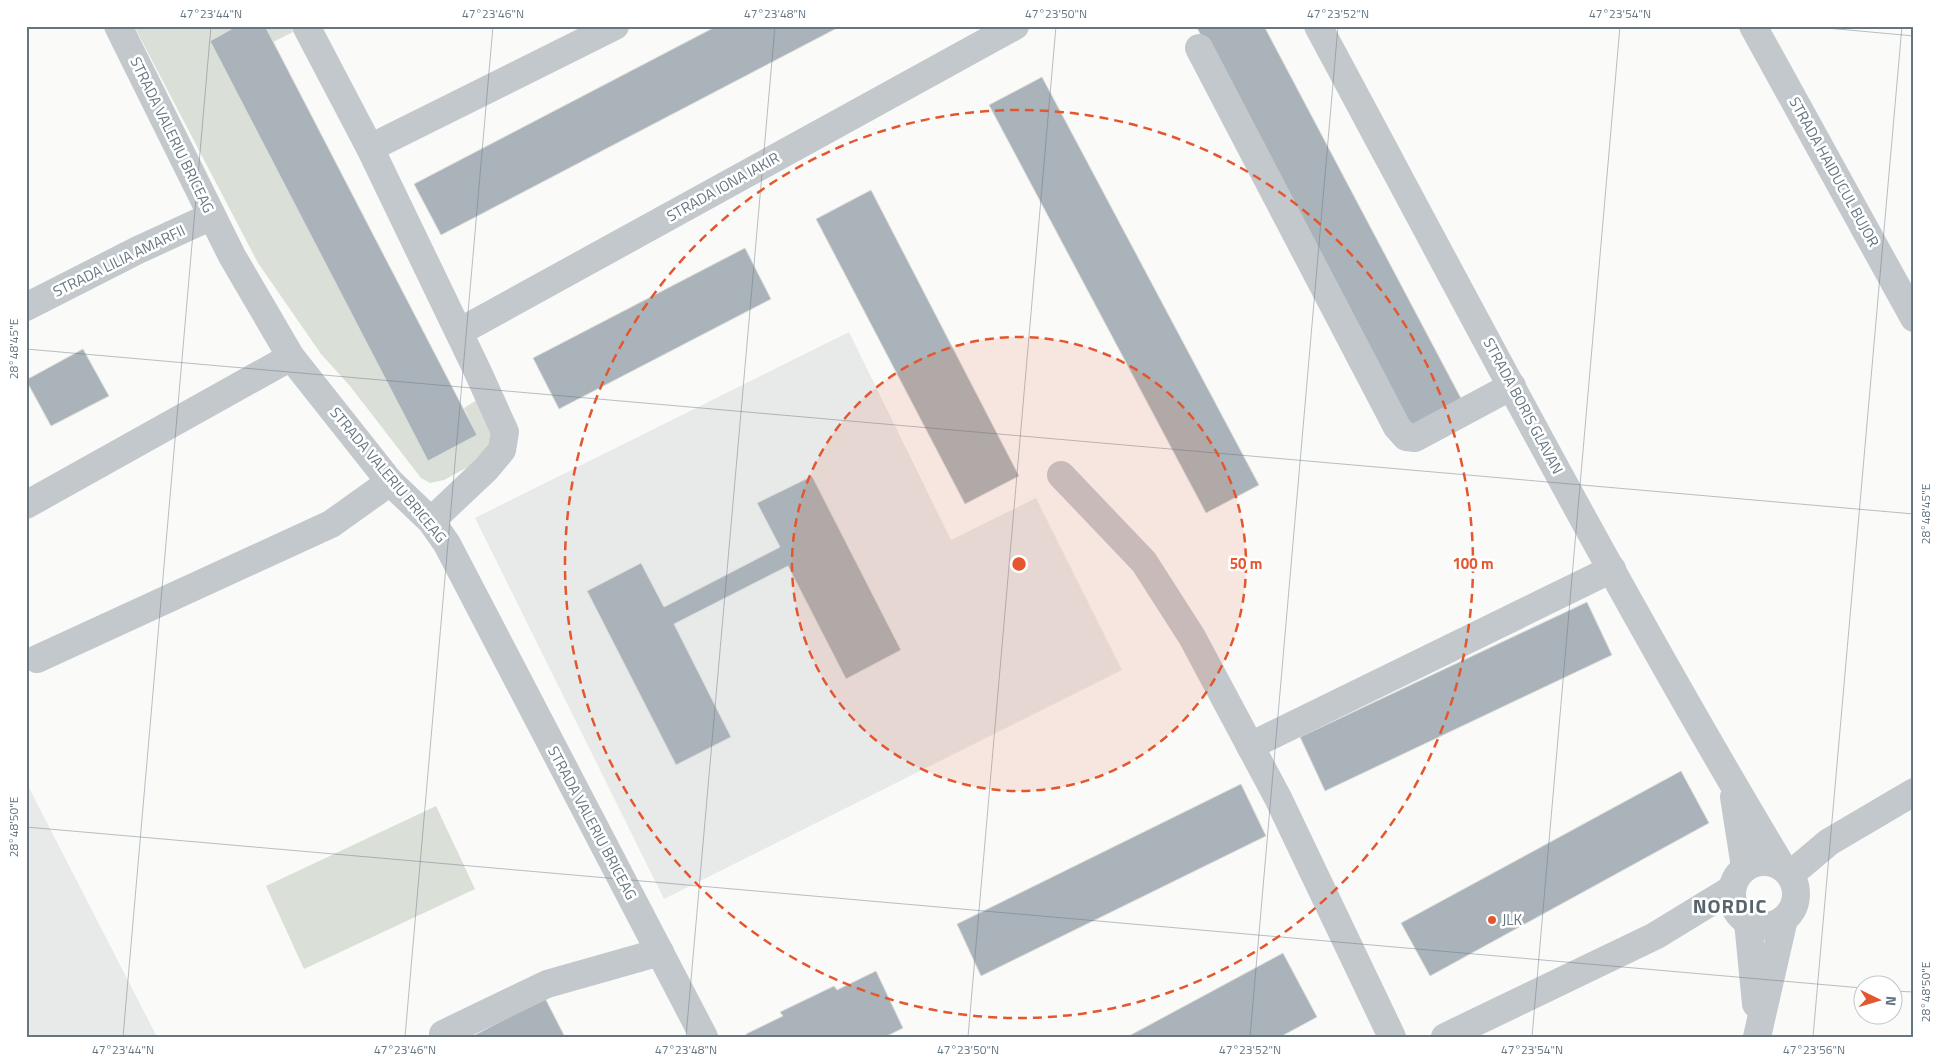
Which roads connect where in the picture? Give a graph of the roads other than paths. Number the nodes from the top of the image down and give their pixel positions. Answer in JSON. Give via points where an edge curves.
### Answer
{"nodes":[{"id":1,"x":118,"y":26,"type":"edge"},
{"id":2,"x":306,"y":26,"type":"edge"},
{"id":3,"x":615,"y":26,"type":"edge"},
{"id":4,"x":1015,"y":26,"type":"edge"},
{"id":5,"x":1318,"y":26,"type":"edge"},
{"id":6,"x":1753,"y":26,"type":"edge"},
{"id":7,"x":984,"y":34,"type":"edge"},
{"id":8,"x":1198,"y":48,"type":"dead end"},
{"id":9,"x":370,"y":148,"type":"junction"},
{"id":10,"x":212,"y":216,"type":"junction"},
{"id":11,"x":26,"y":307,"type":"edge"},
{"id":12,"x":1914,"y":318,"type":"edge"},
{"id":13,"x":459,"y":332,"type":"junction"},
{"id":14,"x":292,"y":357,"type":"junction"},
{"id":15,"x":1512,"y":386,"type":"junction"},
{"id":16,"x":1061,"y":475,"type":"dead end"},
{"id":17,"x":390,"y":482,"type":"junction"},
{"id":18,"x":26,"y":505,"type":"edge"},
{"id":19,"x":431,"y":521,"type":"junction"},
{"id":20,"x":1612,"y":569,"type":"junction"},
{"id":21,"x":37,"y":659,"type":"dead end"},
{"id":22,"x":1250,"y":746,"type":"junction"},
{"id":23,"x":1732,"y":783,"type":"junction"},
{"id":24,"x":1914,"y":792,"type":"edge"},
{"id":25,"x":1786,"y":870,"type":"junction"},
{"id":26,"x":1741,"y":898,"type":"junction"},
{"id":27,"x":1784,"y":919,"type":"junction"},
{"id":28,"x":660,"y":952,"type":"junction"},
{"id":29,"x":1758,"y":1031,"type":"edge"},
{"id":30,"x":443,"y":1034,"type":"dead end"},
{"id":31,"x":704,"y":1037,"type":"edge"},
{"id":32,"x":1392,"y":1037,"type":"edge"},
{"id":33,"x":1445,"y":1037,"type":"edge"}],
"edges":[{"from":1,"to":10,"type":"street","name":"STRADA VALERIU BRICEAG"},
{"from":2,"to":9,"type":"street"},
{"from":3,"to":9,"type":"street"},
{"from":4,"to":7,"type":"street","name":"STRADA IONA IAKIR"},
{"from":5,"to":15,"type":"street","name":"STRADA BORIS GLAVAN"},
{"from":6,"to":12,"type":"street","name":"STRADA HAIDUCUL BUJOR"},
{"from":7,"to":13,"type":"street","name":"STRADA IONA IAKIR"},
{"from":8,"to":15,"type":"street","via":[[1397,427],[1406,437],[1415,438]]},
{"from":9,"to":13,"type":"street"},
{"from":10,"to":11,"type":"street","name":"STRADA LILIA AMARFII"},
{"from":10,"to":14,"type":"street","name":"STRADA VALERIU BRICEAG"},
{"from":13,"to":19,"type":"street","via":[[504,432],[502,450]]},
{"from":14,"to":17,"type":"street","name":"STRADA VALERIU BRICEAG"},
{"from":14,"to":18,"type":"street"},
{"from":15,"to":20,"type":"street","name":"STRADA BORIS GLAVAN"},
{"from":16,"to":22,"type":"street","via":[[1144,562],[1192,637]]},
{"from":17,"to":19,"type":"street","name":"STRADA VALERIU BRICEAG"},
{"from":17,"to":21,"type":"street","via":[[331,524]]},
{"from":19,"to":28,"type":"street","name":"STRADA VALERIU BRICEAG","via":[[447,544]]},
{"from":20,"to":22,"type":"street"},
{"from":20,"to":23,"type":"street","name":"STRADA BORIS GLAVAN"},
{"from":22,"to":32,"type":"street"},
{"from":23,"to":25,"type":"street","name":"STRADA BORIS GLAVAN"},
{"from":23,"to":26,"type":"street","name":"STRADA BORIS GLAVAN"},
{"from":24,"to":25,"type":"street"},
{"from":25,"to":26,"type":"street","via":[[1769,861],[1756,862]]},
{"from":25,"to":27,"type":"street","via":[[1796,885],[1797,898],[1793,910]]},
{"from":26,"to":27,"type":"street","via":[[1760,926]]},
{"from":26,"to":29,"type":"street","name":"STRADA BORIS GLAVAN"},
{"from":26,"to":33,"type":"street"},
{"from":27,"to":29,"type":"street","name":"STRADA BORIS GLAVAN"},
{"from":28,"to":30,"type":"street","via":[[547,984]]},
{"from":28,"to":31,"type":"street","name":"STRADA VALERIU BRICEAG"}]}
